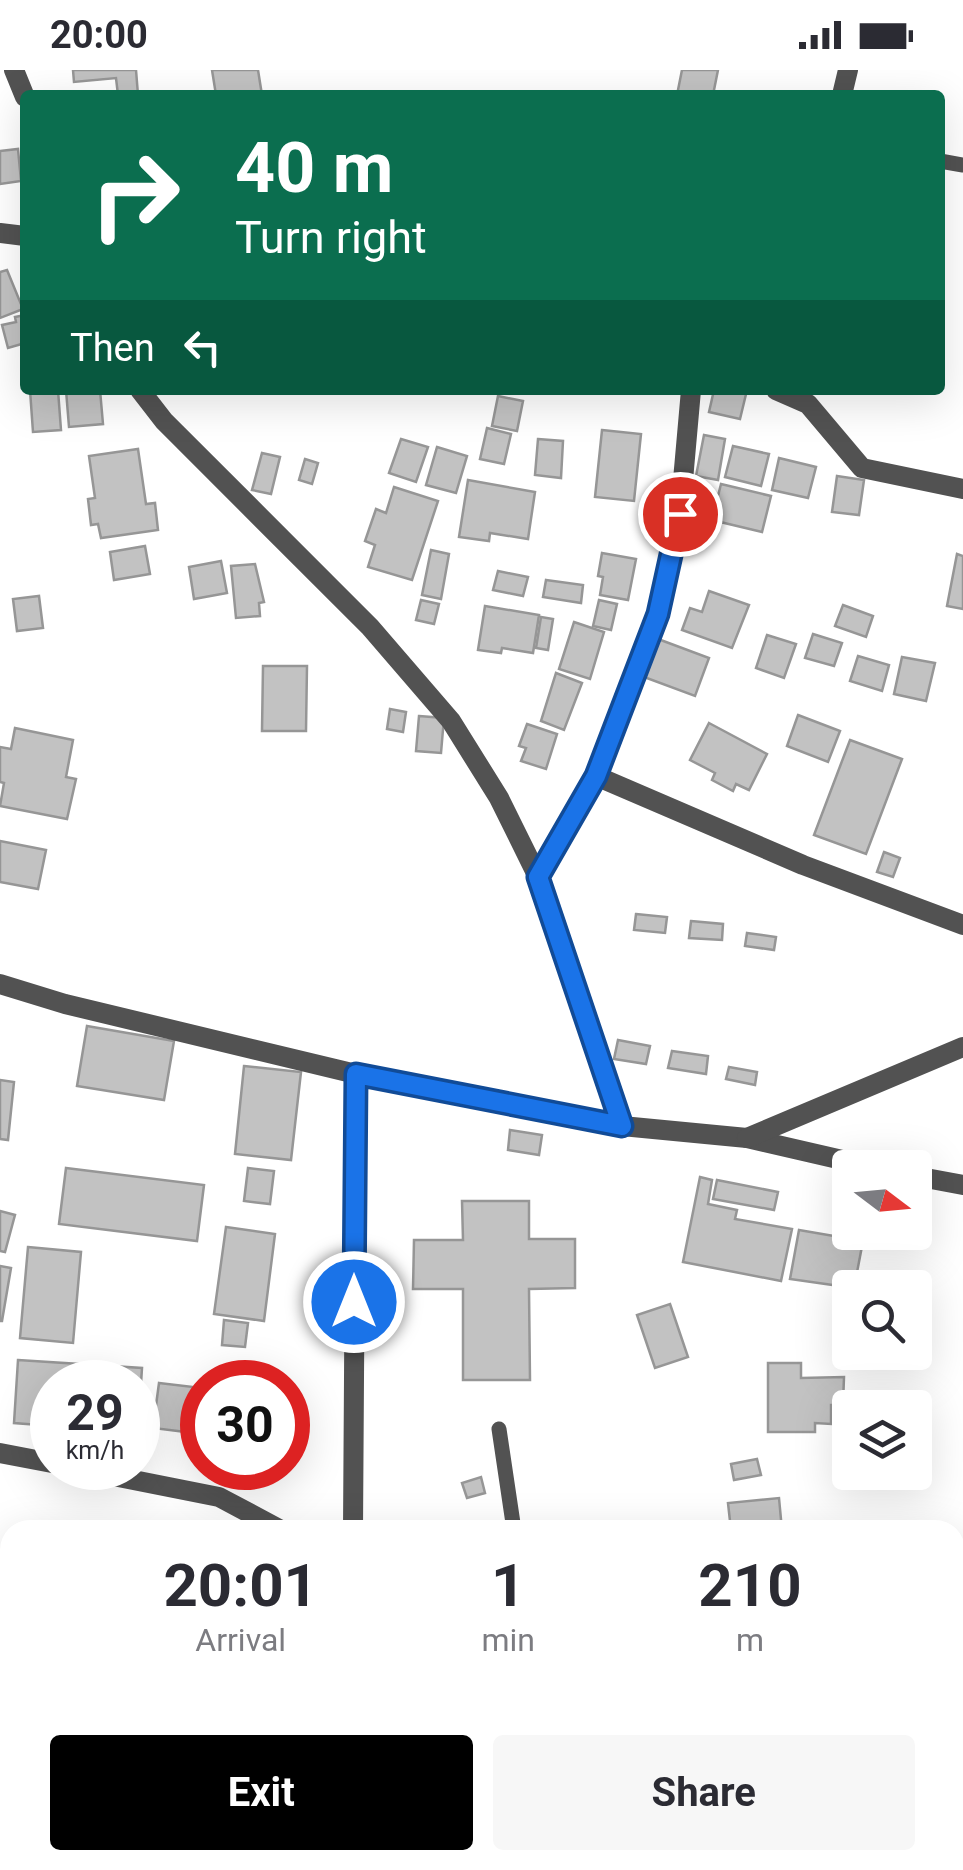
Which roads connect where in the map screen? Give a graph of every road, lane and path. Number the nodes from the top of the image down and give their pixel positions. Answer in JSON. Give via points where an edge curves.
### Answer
{"nodes":[{"id":1,"x":144,"y":395,"type":"edge"},
{"id":2,"x":691,"y":395,"type":"edge"},
{"id":3,"x":787,"y":395,"type":"edge"},
{"id":4,"x":963,"y":489,"type":"edge"},
{"id":5,"x":596,"y":776,"type":"junction"},
{"id":6,"x":538,"y":877,"type":"junction"},
{"id":7,"x":963,"y":925,"type":"edge"},
{"id":8,"x":0,"y":984,"type":"edge"},
{"id":9,"x":963,"y":1047,"type":"edge"},
{"id":10,"x":356,"y":1074,"type":"junction"},
{"id":11,"x":622,"y":1126,"type":"junction"},
{"id":12,"x":747,"y":1138,"type":"junction"},
{"id":13,"x":832,"y":1158,"type":"edge"},
{"id":14,"x":932,"y":1180,"type":"edge"},
{"id":15,"x":963,"y":1186,"type":"edge"},
{"id":16,"x":499,"y":1429,"type":"dead end"},
{"id":17,"x":0,"y":1452,"type":"edge"},
{"id":18,"x":30,"y":1458,"type":"edge"},
{"id":19,"x":160,"y":1485,"type":"edge"},
{"id":20,"x":262,"y":1520,"type":"edge"},
{"id":21,"x":353,"y":1520,"type":"edge"},
{"id":22,"x":513,"y":1520,"type":"edge"}],
"edges":[{"from":1,"to":6,"type":"street","via":[[370,627],[451,721]]},
{"from":2,"to":5,"type":"street","via":[[680,514],[658,614]]},
{"from":3,"to":4,"type":"street","via":[[808,404],[862,468]]},
{"from":5,"to":6,"type":"street"},
{"from":5,"to":7,"type":"street"},
{"from":6,"to":11,"type":"street"},
{"from":8,"to":10,"type":"street"},
{"from":9,"to":12,"type":"street"},
{"from":10,"to":11,"type":"street"},
{"from":10,"to":21,"type":"street"},
{"from":11,"to":12,"type":"street"},
{"from":12,"to":13,"type":"street"},
{"from":14,"to":15,"type":"street"},
{"from":16,"to":22,"type":"lane"},
{"from":17,"to":18,"type":"street"},
{"from":19,"to":20,"type":"street","via":[[219,1497]]}]}
